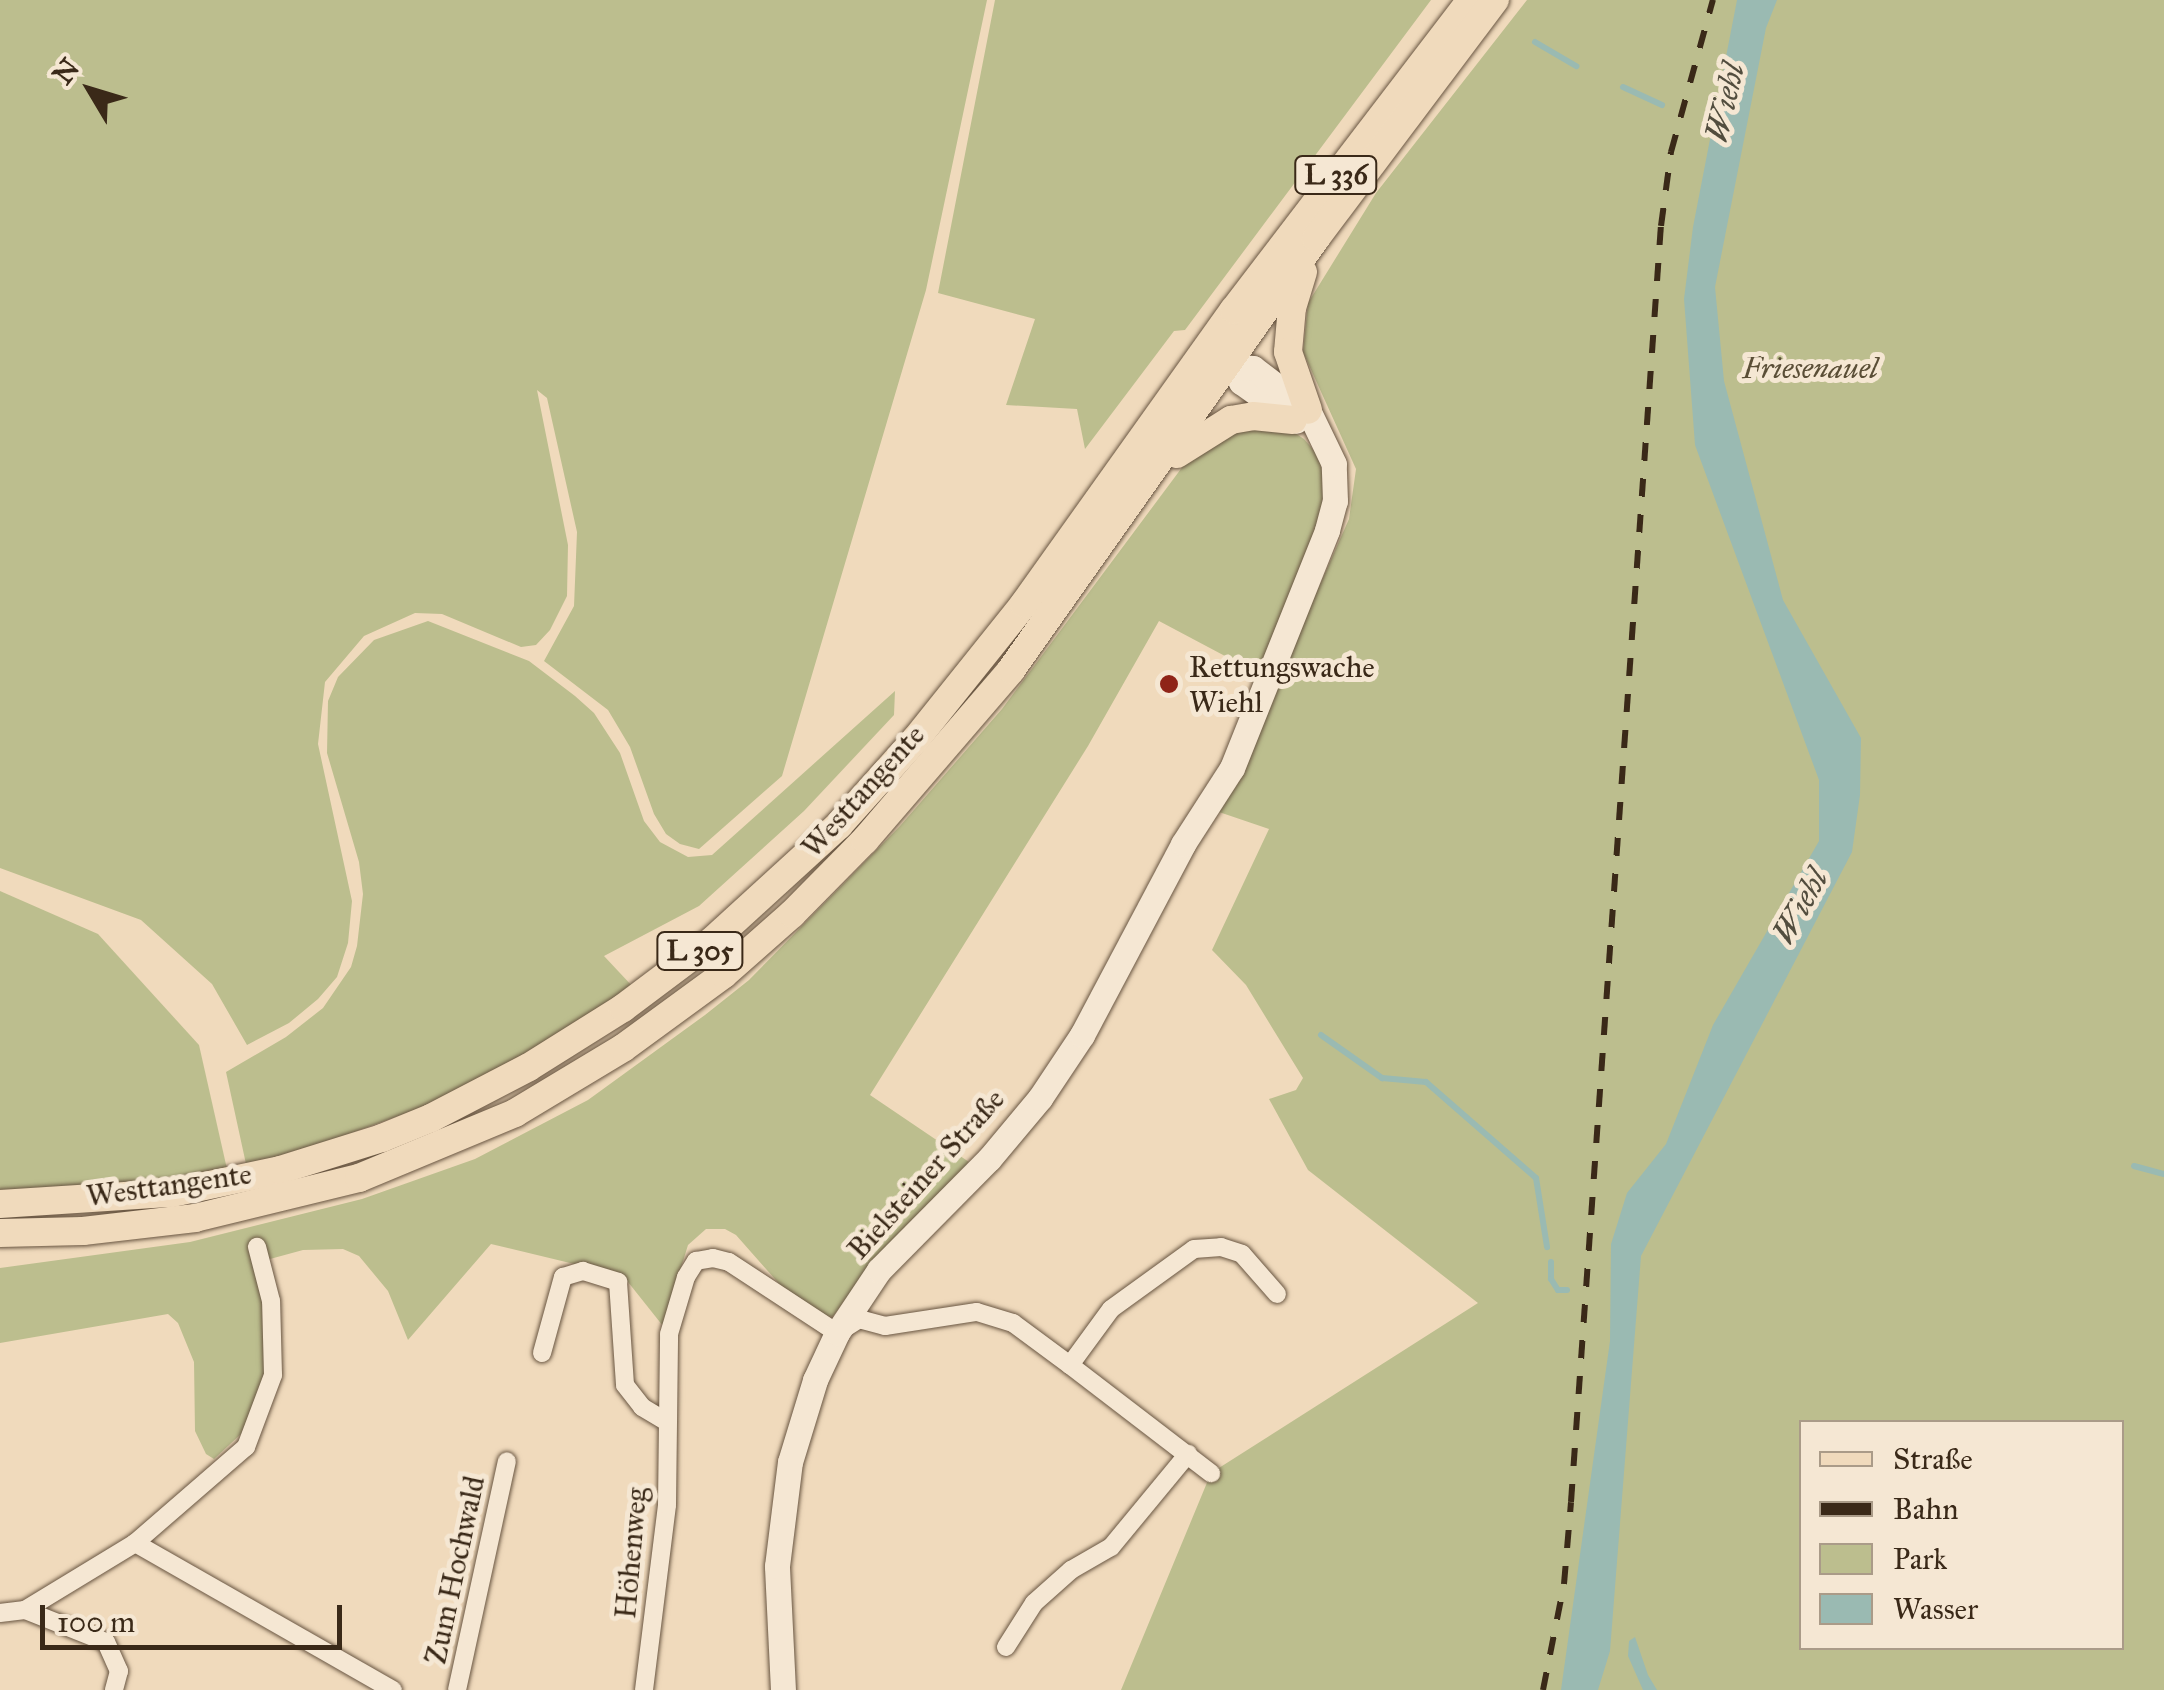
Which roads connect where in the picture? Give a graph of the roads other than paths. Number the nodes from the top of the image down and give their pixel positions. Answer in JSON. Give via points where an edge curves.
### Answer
{"nodes":[{"id":1,"x":1470,"y":0,"type":"edge"},
{"id":2,"x":1495,"y":0,"type":"edge"},
{"id":3,"x":1316,"y":238,"type":"junction"},
{"id":4,"x":1234,"y":310,"type":"junction"},
{"id":5,"x":1230,"y":362,"type":"junction"},
{"id":6,"x":1190,"y":374,"type":"junction"},
{"id":7,"x":1300,"y":415,"type":"junction"},
{"id":8,"x":1152,"y":474,"type":"junction"},
{"id":9,"x":0,"y":1204,"type":"edge"},
{"id":10,"x":0,"y":1233,"type":"edge"},
{"id":11,"x":257,"y":1247,"type":"dead end"},
{"id":12,"x":1277,"y":1294,"type":"dead end"},
{"id":13,"x":837,"y":1333,"type":"junction"},
{"id":14,"x":542,"y":1353,"type":"dead end"},
{"id":15,"x":1070,"y":1365,"type":"junction"},
{"id":16,"x":665,"y":1420,"type":"junction"},
{"id":17,"x":1188,"y":1454,"type":"junction"},
{"id":18,"x":507,"y":1462,"type":"dead end"},
{"id":19,"x":1211,"y":1474,"type":"dead end"},
{"id":20,"x":134,"y":1543,"type":"junction"},
{"id":21,"x":25,"y":1610,"type":"junction"},
{"id":22,"x":0,"y":1612,"type":"edge"},
{"id":23,"x":1006,"y":1647,"type":"dead end"},
{"id":24,"x":114,"y":1690,"type":"edge"},
{"id":25,"x":393,"y":1690,"type":"edge"},
{"id":26,"x":457,"y":1690,"type":"edge"},
{"id":27,"x":644,"y":1690,"type":"edge"},
{"id":28,"x":783,"y":1690,"type":"edge"}],
"edges":[{"from":1,"to":4,"type":"main road","name":"Westtangente","number":"L 336"},
{"from":2,"to":3,"type":"main road","name":"Westtangente","number":"L 336"},
{"from":3,"to":5,"type":"main road","name":"Westtangente","number":"L 336"},
{"from":3,"to":7,"type":"main road","number":"L 336","via":[[1288,337]]},
{"from":4,"to":5,"type":"main road"},
{"from":4,"to":6,"type":"main road","name":"Westtangente","number":"L 305"},
{"from":5,"to":6,"type":"main road"},
{"from":5,"to":7,"type":"main road","number":"L 336","via":[[1258,370]]},
{"from":5,"to":8,"type":"main road","name":"Westtangente","number":"L 305"},
{"from":6,"to":9,"type":"main road","name":"Westtangente","number":"L 305","via":[[1024,604],[878,783],[756,904],[623,1008],[481,1093],[332,1156],[172,1193]]},
{"from":7,"to":8,"type":"main road","number":"L 305","via":[[1230,420]]},
{"from":7,"to":13,"type":"main road","name":"Bielsteiner Straße","number":"L 336","via":[[1324,442],[1336,480],[1328,530],[1246,724],[1220,756],[1184,844],[1082,1035],[1040,1098],[989,1160],[879,1270]]},
{"from":8,"to":10,"type":"main road","name":"Westtangente","number":"L 305","via":[[1011,670],[878,826],[758,944],[623,1048],[464,1138],[323,1189],[158,1224]]},
{"from":11,"to":20,"type":"street","via":[[271,1300],[273,1375],[246,1447]]},
{"from":12,"to":15,"type":"street","via":[[1242,1254],[1221,1246],[1194,1248],[1112,1309]]},
{"from":13,"to":15,"type":"street","via":[[859,1319],[885,1326],[977,1312],[1013,1323]]},
{"from":13,"to":16,"type":"street","name":"Höhenweg","via":[[728,1262],[696,1261],[670,1334]]},
{"from":13,"to":28,"type":"main road","name":"Bielsteiner Straße","number":"L 336","via":[[790,1462],[777,1566]]},
{"from":14,"to":16,"type":"street","via":[[563,1278],[583,1271],[618,1282],[625,1385],[642,1407]]},
{"from":15,"to":17,"type":"street"},
{"from":16,"to":27,"type":"street","name":"Höhenweg","via":[[667,1504]]},
{"from":17,"to":19,"type":"street"},
{"from":17,"to":23,"type":"street","via":[[1111,1547],[1034,1603]]},
{"from":18,"to":26,"type":"street","name":"Zum Hochwald"},
{"from":20,"to":21,"type":"street"},
{"from":20,"to":25,"type":"street","name":"Zum Hochwald"},
{"from":21,"to":22,"type":"street"},
{"from":21,"to":24,"type":"street","via":[[106,1642],[119,1671]]}]}
